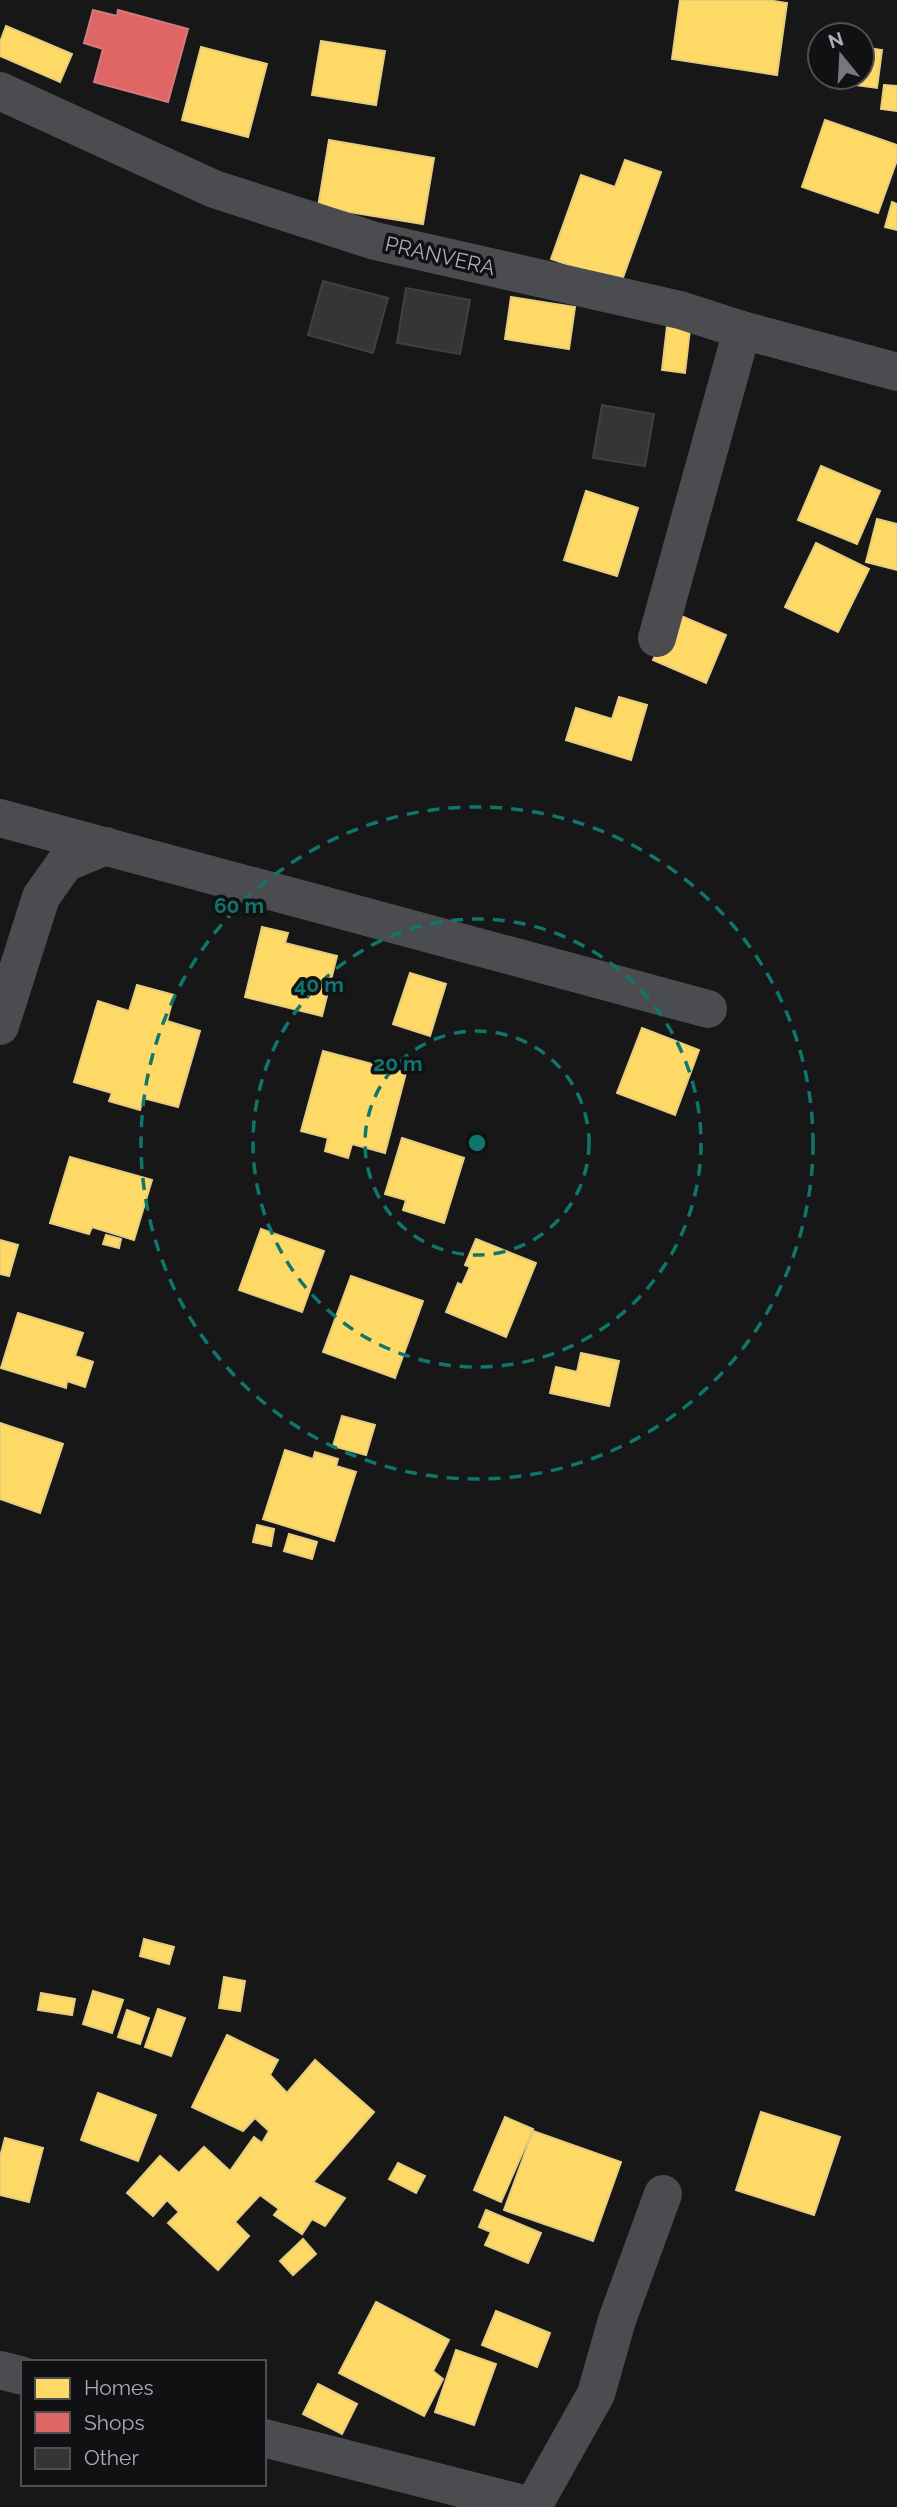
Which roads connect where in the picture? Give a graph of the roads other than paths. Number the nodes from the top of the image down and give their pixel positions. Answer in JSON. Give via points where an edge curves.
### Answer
{"nodes":[{"id":1,"x":0,"y":91,"type":"edge"},
{"id":2,"x":742,"y":330,"type":"junction"},
{"id":3,"x":897,"y":372,"type":"edge"},
{"id":4,"x":657,"y":638,"type":"dead end"},
{"id":5,"x":0,"y":818,"type":"edge"},
{"id":6,"x":106,"y":846,"type":"junction"},
{"id":7,"x":708,"y":1009,"type":"dead end"},
{"id":8,"x":0,"y":1026,"type":"edge"},
{"id":9,"x":663,"y":2194,"type":"dead end"},
{"id":10,"x":0,"y":2370,"type":"edge"},
{"id":11,"x":21,"y":2375,"type":"edge"},
{"id":12,"x":266,"y":2439,"type":"edge"},
{"id":13,"x":433,"y":2494,"type":"edge"},
{"id":14,"x":534,"y":2507,"type":"edge"}],
"edges":[{"from":1,"to":2,"type":"street","name":"PRANVERA","via":[[214,189],[288,213],[375,241],[680,310]]},
{"from":2,"to":3,"type":"street","name":"PRANVERA"},
{"from":2,"to":4,"type":"street"},
{"from":5,"to":6,"type":"street"},
{"from":6,"to":7,"type":"street"},
{"from":6,"to":8,"type":"street","via":[[65,863],[41,897]]},
{"from":9,"to":14,"type":"street","via":[[617,2320],[596,2394]]},
{"from":10,"to":11,"type":"street"},
{"from":12,"to":13,"type":"street"},
{"from":13,"to":14,"type":"street"}]}
